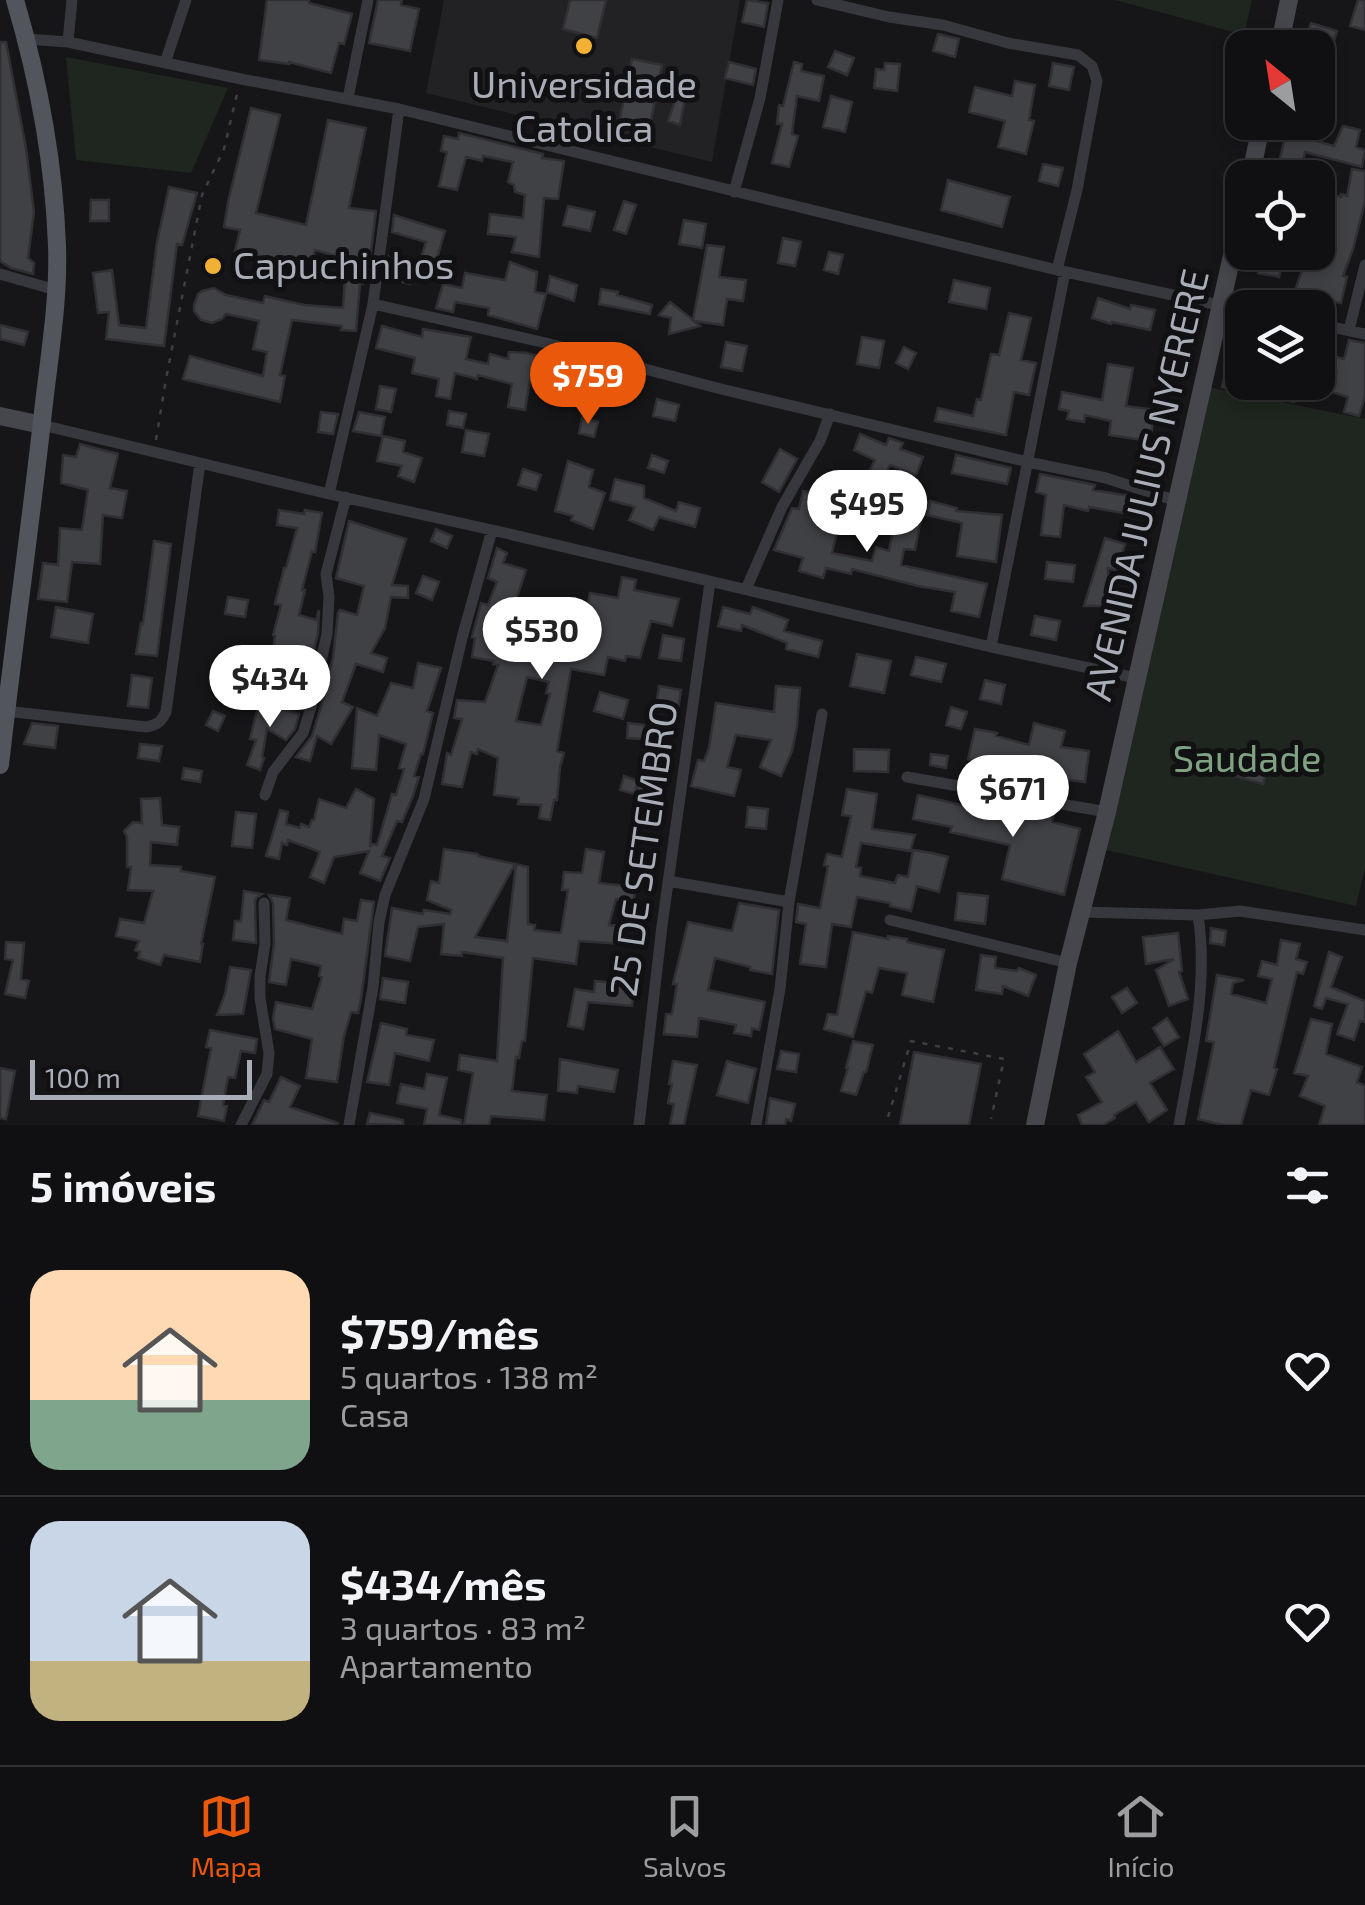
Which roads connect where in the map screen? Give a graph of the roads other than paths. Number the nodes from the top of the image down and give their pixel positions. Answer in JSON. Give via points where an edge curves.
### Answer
{"nodes":[{"id":1,"x":15,"y":0,"type":"edge"},
{"id":2,"x":72,"y":0,"type":"edge"},
{"id":3,"x":186,"y":0,"type":"edge"},
{"id":4,"x":368,"y":0,"type":"edge"},
{"id":5,"x":778,"y":0,"type":"edge"},
{"id":6,"x":817,"y":0,"type":"edge"},
{"id":7,"x":1290,"y":0,"type":"edge"},
{"id":8,"x":1283,"y":30,"type":"edge"},
{"id":9,"x":26,"y":39,"type":"junction"},
{"id":10,"x":68,"y":42,"type":"junction"},
{"id":11,"x":165,"y":63,"type":"junction"},
{"id":12,"x":348,"y":98,"type":"junction"},
{"id":13,"x":399,"y":109,"type":"junction"},
{"id":14,"x":734,"y":192,"type":"junction"},
{"id":15,"x":1365,"y":266,"type":"edge"},
{"id":16,"x":1229,"y":270,"type":"edge"},
{"id":17,"x":1061,"y":271,"type":"junction"},
{"id":18,"x":0,"y":274,"type":"edge"},
{"id":19,"x":56,"y":290,"type":"junction"},
{"id":20,"x":373,"y":304,"type":"junction"},
{"id":21,"x":1221,"y":306,"type":"junction"},
{"id":22,"x":1225,"y":307,"type":"edge"},
{"id":23,"x":1335,"y":327,"type":"edge"},
{"id":24,"x":1348,"y":330,"type":"junction"},
{"id":25,"x":1365,"y":334,"type":"edge"},
{"id":26,"x":830,"y":414,"type":"junction"},
{"id":27,"x":0,"y":416,"type":"edge"},
{"id":28,"x":42,"y":425,"type":"junction"},
{"id":29,"x":1028,"y":462,"type":"junction"},
{"id":30,"x":200,"y":463,"type":"junction"},
{"id":31,"x":329,"y":494,"type":"junction"},
{"id":32,"x":346,"y":497,"type":"junction"},
{"id":33,"x":1177,"y":501,"type":"junction"},
{"id":34,"x":492,"y":530,"type":"junction"},
{"id":35,"x":710,"y":582,"type":"junction"},
{"id":36,"x":746,"y":589,"type":"junction"},
{"id":37,"x":992,"y":647,"type":"junction"},
{"id":38,"x":5,"y":675,"type":"edge"},
{"id":39,"x":1136,"y":678,"type":"junction"},
{"id":40,"x":6,"y":711,"type":"junction"},
{"id":41,"x":822,"y":714,"type":"dead end"},
{"id":42,"x":0,"y":765,"type":"edge"},
{"id":43,"x":907,"y":777,"type":"dead end"},
{"id":44,"x":265,"y":795,"type":"dead end"},
{"id":45,"x":1107,"y":812,"type":"junction"},
{"id":46,"x":668,"y":881,"type":"junction"},
{"id":47,"x":789,"y":902,"type":"junction"},
{"id":48,"x":264,"y":903,"type":"dead end"},
{"id":49,"x":1080,"y":912,"type":"junction"},
{"id":50,"x":1198,"y":915,"type":"junction"},
{"id":51,"x":890,"y":920,"type":"dead end"},
{"id":52,"x":1365,"y":930,"type":"edge"},
{"id":53,"x":1068,"y":962,"type":"junction"},
{"id":54,"x":241,"y":1125,"type":"edge"},
{"id":55,"x":349,"y":1125,"type":"edge"},
{"id":56,"x":639,"y":1125,"type":"edge"},
{"id":57,"x":756,"y":1125,"type":"edge"},
{"id":58,"x":1035,"y":1125,"type":"edge"},
{"id":59,"x":1179,"y":1125,"type":"edge"}],
"edges":[{"from":1,"to":9,"type":"main road"},
{"from":2,"to":10,"type":"street"},
{"from":3,"to":11,"type":"street"},
{"from":4,"to":12,"type":"street"},
{"from":5,"to":14,"type":"street"},
{"from":6,"to":17,"type":"street","via":[[1078,54],[1092,66],[1097,81]]},
{"from":7,"to":8,"type":"street"},
{"from":9,"to":10,"type":"street"},
{"from":9,"to":19,"type":"main road","via":[[52,172]]},
{"from":10,"to":11,"type":"street"},
{"from":11,"to":12,"type":"street"},
{"from":12,"to":13,"type":"street"},
{"from":13,"to":14,"type":"street"},
{"from":13,"to":20,"type":"street"},
{"from":14,"to":17,"type":"street"},
{"from":15,"to":24,"type":"street"},
{"from":16,"to":21,"type":"street","name":"AVENIDA JULIUS NYERERE"},
{"from":17,"to":21,"type":"street"},
{"from":17,"to":29,"type":"street"},
{"from":18,"to":19,"type":"street"},
{"from":19,"to":28,"type":"main road"},
{"from":20,"to":26,"type":"street"},
{"from":20,"to":31,"type":"street"},
{"from":21,"to":22,"type":"street"},
{"from":21,"to":33,"type":"street","name":"AVENIDA JULIUS NYERERE"},
{"from":23,"to":24,"type":"street"},
{"from":24,"to":25,"type":"street"},
{"from":26,"to":29,"type":"street"},
{"from":26,"to":36,"type":"street"},
{"from":27,"to":28,"type":"street"},
{"from":28,"to":30,"type":"street"},
{"from":28,"to":38,"type":"main road"},
{"from":29,"to":33,"type":"street"},
{"from":29,"to":37,"type":"street"},
{"from":30,"to":31,"type":"street"},
{"from":30,"to":40,"type":"street","via":[[162,721],[146,727]]},
{"from":31,"to":32,"type":"street"},
{"from":32,"to":34,"type":"street"},
{"from":32,"to":44,"type":"street","via":[[326,574],[327,634],[311,707]]},
{"from":33,"to":39,"type":"street","name":"AVENIDA JULIUS NYERERE"},
{"from":34,"to":35,"type":"street"},
{"from":34,"to":55,"type":"street","via":[[424,799],[385,895]]},
{"from":35,"to":36,"type":"street"},
{"from":35,"to":46,"type":"street","name":"25 DE SETEMBRO"},
{"from":36,"to":37,"type":"street"},
{"from":37,"to":39,"type":"street"},
{"from":38,"to":40,"type":"main road"},
{"from":39,"to":45,"type":"street","name":"AVENIDA JULIUS NYERERE"},
{"from":40,"to":42,"type":"main road"},
{"from":41,"to":47,"type":"street"},
{"from":43,"to":45,"type":"street"},
{"from":45,"to":49,"type":"street","name":"AVENIDA JULIUS NYERERE"},
{"from":46,"to":47,"type":"street"},
{"from":46,"to":56,"type":"street","name":"25 DE SETEMBRO"},
{"from":47,"to":57,"type":"street"},
{"from":48,"to":54,"type":"street","via":[[260,998],[268,1074]]},
{"from":49,"to":50,"type":"street"},
{"from":49,"to":53,"type":"street","name":"AVENIDA JULIUS NYERERE"},
{"from":50,"to":52,"type":"street","via":[[1240,912]]},
{"from":50,"to":59,"type":"street","via":[[1200,989]]},
{"from":51,"to":53,"type":"street"},
{"from":53,"to":58,"type":"street","name":"AVENIDA JULIUS NYERERE"}]}
